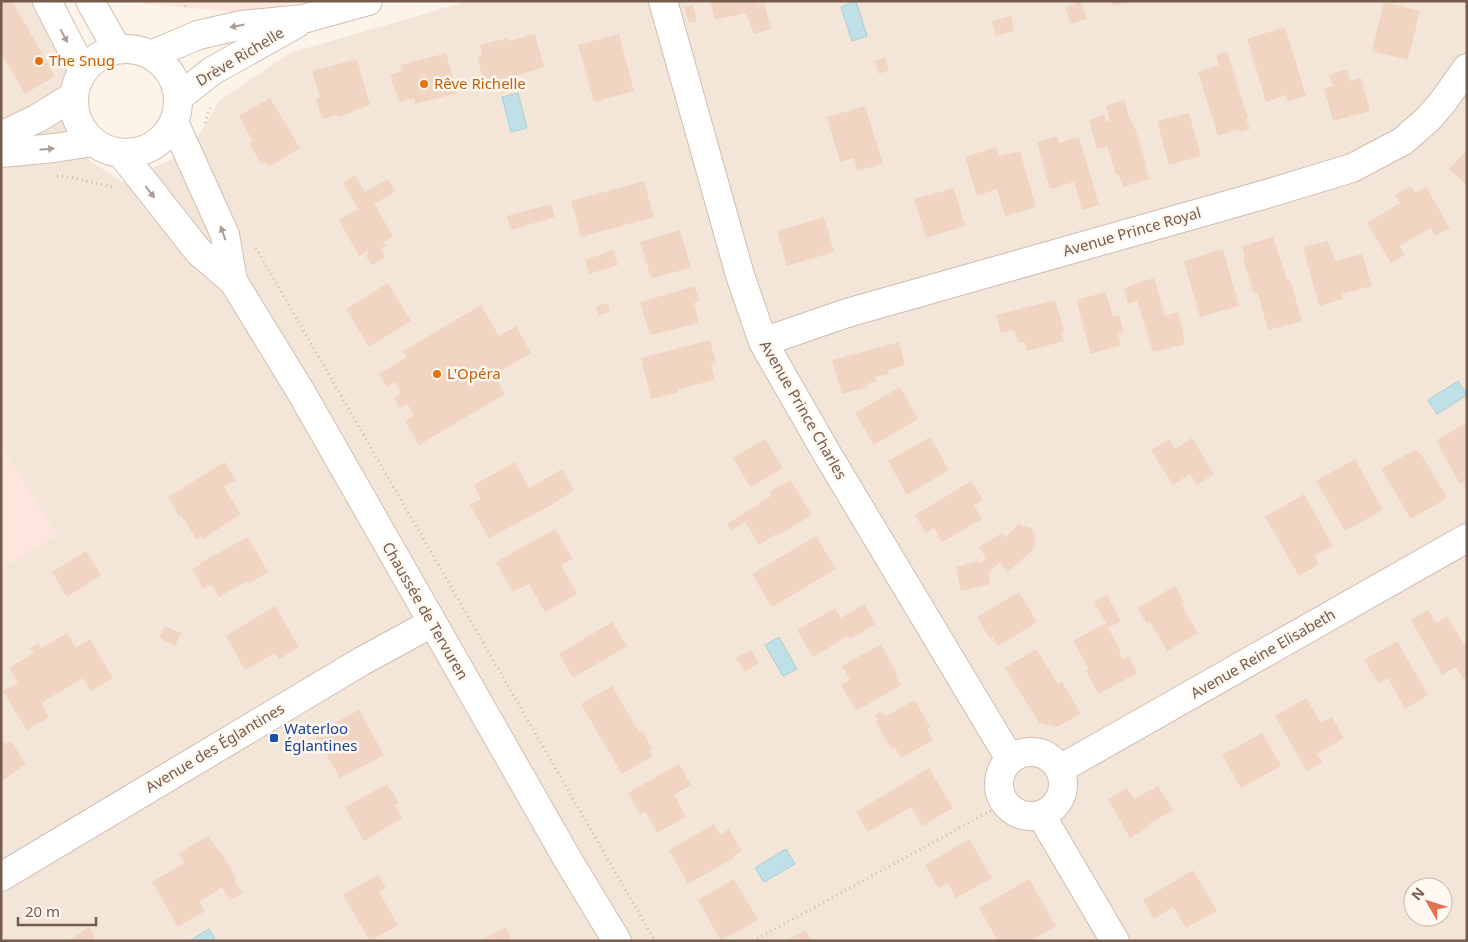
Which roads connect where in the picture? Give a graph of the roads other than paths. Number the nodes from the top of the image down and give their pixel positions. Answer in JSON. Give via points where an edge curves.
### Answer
{"nodes":[{"id":1,"x":47,"y":1,"type":"edge"},
{"id":2,"x":90,"y":1,"type":"edge"},
{"id":3,"x":368,"y":1,"type":"edge"},
{"id":4,"x":662,"y":1,"type":"edge"},
{"id":5,"x":303,"y":19,"type":"junction"},
{"id":6,"x":117,"y":49,"type":"junction"},
{"id":7,"x":151,"y":55,"type":"junction"},
{"id":8,"x":1467,"y":68,"type":"edge"},
{"id":9,"x":78,"y":83,"type":"junction"},
{"id":10,"x":176,"y":110,"type":"junction"},
{"id":11,"x":1,"y":136,"type":"edge"},
{"id":12,"x":93,"y":142,"type":"junction"},
{"id":13,"x":1,"y":153,"type":"edge"},
{"id":14,"x":121,"y":153,"type":"junction"},
{"id":15,"x":233,"y":280,"type":"junction"},
{"id":16,"x":763,"y":342,"type":"junction"},
{"id":17,"x":1467,"y":538,"type":"edge"},
{"id":18,"x":432,"y":623,"type":"junction"},
{"id":19,"x":1010,"y":758,"type":"junction"},
{"id":20,"x":1060,"y":769,"type":"junction"},
{"id":21,"x":1041,"y":815,"type":"junction"},
{"id":22,"x":1,"y":877,"type":"edge"},
{"id":23,"x":617,"y":941,"type":"edge"},
{"id":24,"x":1115,"y":941,"type":"edge"}],
"edges":[{"from":1,"to":9,"type":"street","one_way":true},
{"from":2,"to":6,"type":"street"},
{"from":3,"to":5,"type":"street","name":"Drève Richelle"},
{"from":4,"to":16,"type":"street","name":"Avenue Prince Charles","via":[[740,275]]},
{"from":5,"to":7,"type":"street","name":"Drève Richelle","one_way":true,"via":[[242,24],[198,35]]},
{"from":5,"to":10,"type":"street","name":"Drève Richelle","via":[[212,71]]},
{"from":6,"to":7,"type":"street","via":[[135,49]]},
{"from":6,"to":9,"type":"street","via":[[98,57]]},
{"from":7,"to":10,"type":"street","via":[[165,66],[174,80]]},
{"from":8,"to":16,"type":"street","name":"Avenue Prince Royal","via":[[1428,119],[1402,141],[1352,168],[847,313]]},
{"from":9,"to":11,"type":"street","via":[[38,118]]},
{"from":9,"to":12,"type":"street","via":[[75,113],[81,129]]},
{"from":10,"to":14,"type":"street","via":[[162,140],[142,151]]},
{"from":15,"to":10,"type":"street","name":"Chaussée de Tervuren","one_way":true,"via":[[225,236]]},
{"from":13,"to":12,"type":"street","one_way":true},
{"from":12,"to":14,"type":"street","via":[[106,150]]},
{"from":14,"to":15,"type":"street","name":"Chaussée de Tervuren","one_way":true,"via":[[198,251]]},
{"from":15,"to":18,"type":"street","name":"Chaussée de Tervuren"},
{"from":16,"to":19,"type":"street","name":"Avenue Prince Charles"},
{"from":17,"to":20,"type":"street","name":"Avenue Reine Elisabeth"},
{"from":18,"to":22,"type":"street","name":"Avenue des Églantines","via":[[362,661]]},
{"from":18,"to":23,"type":"street","name":"Chaussée de Tervuren"},
{"from":19,"to":20,"type":"street","via":[[1034,751],[1053,759]]},
{"from":19,"to":21,"type":"street","via":[[998,783],[1005,803],[1021,815]]},
{"from":20,"to":21,"type":"street","via":[[1063,790],[1059,801]]},
{"from":21,"to":24,"type":"street"}]}
